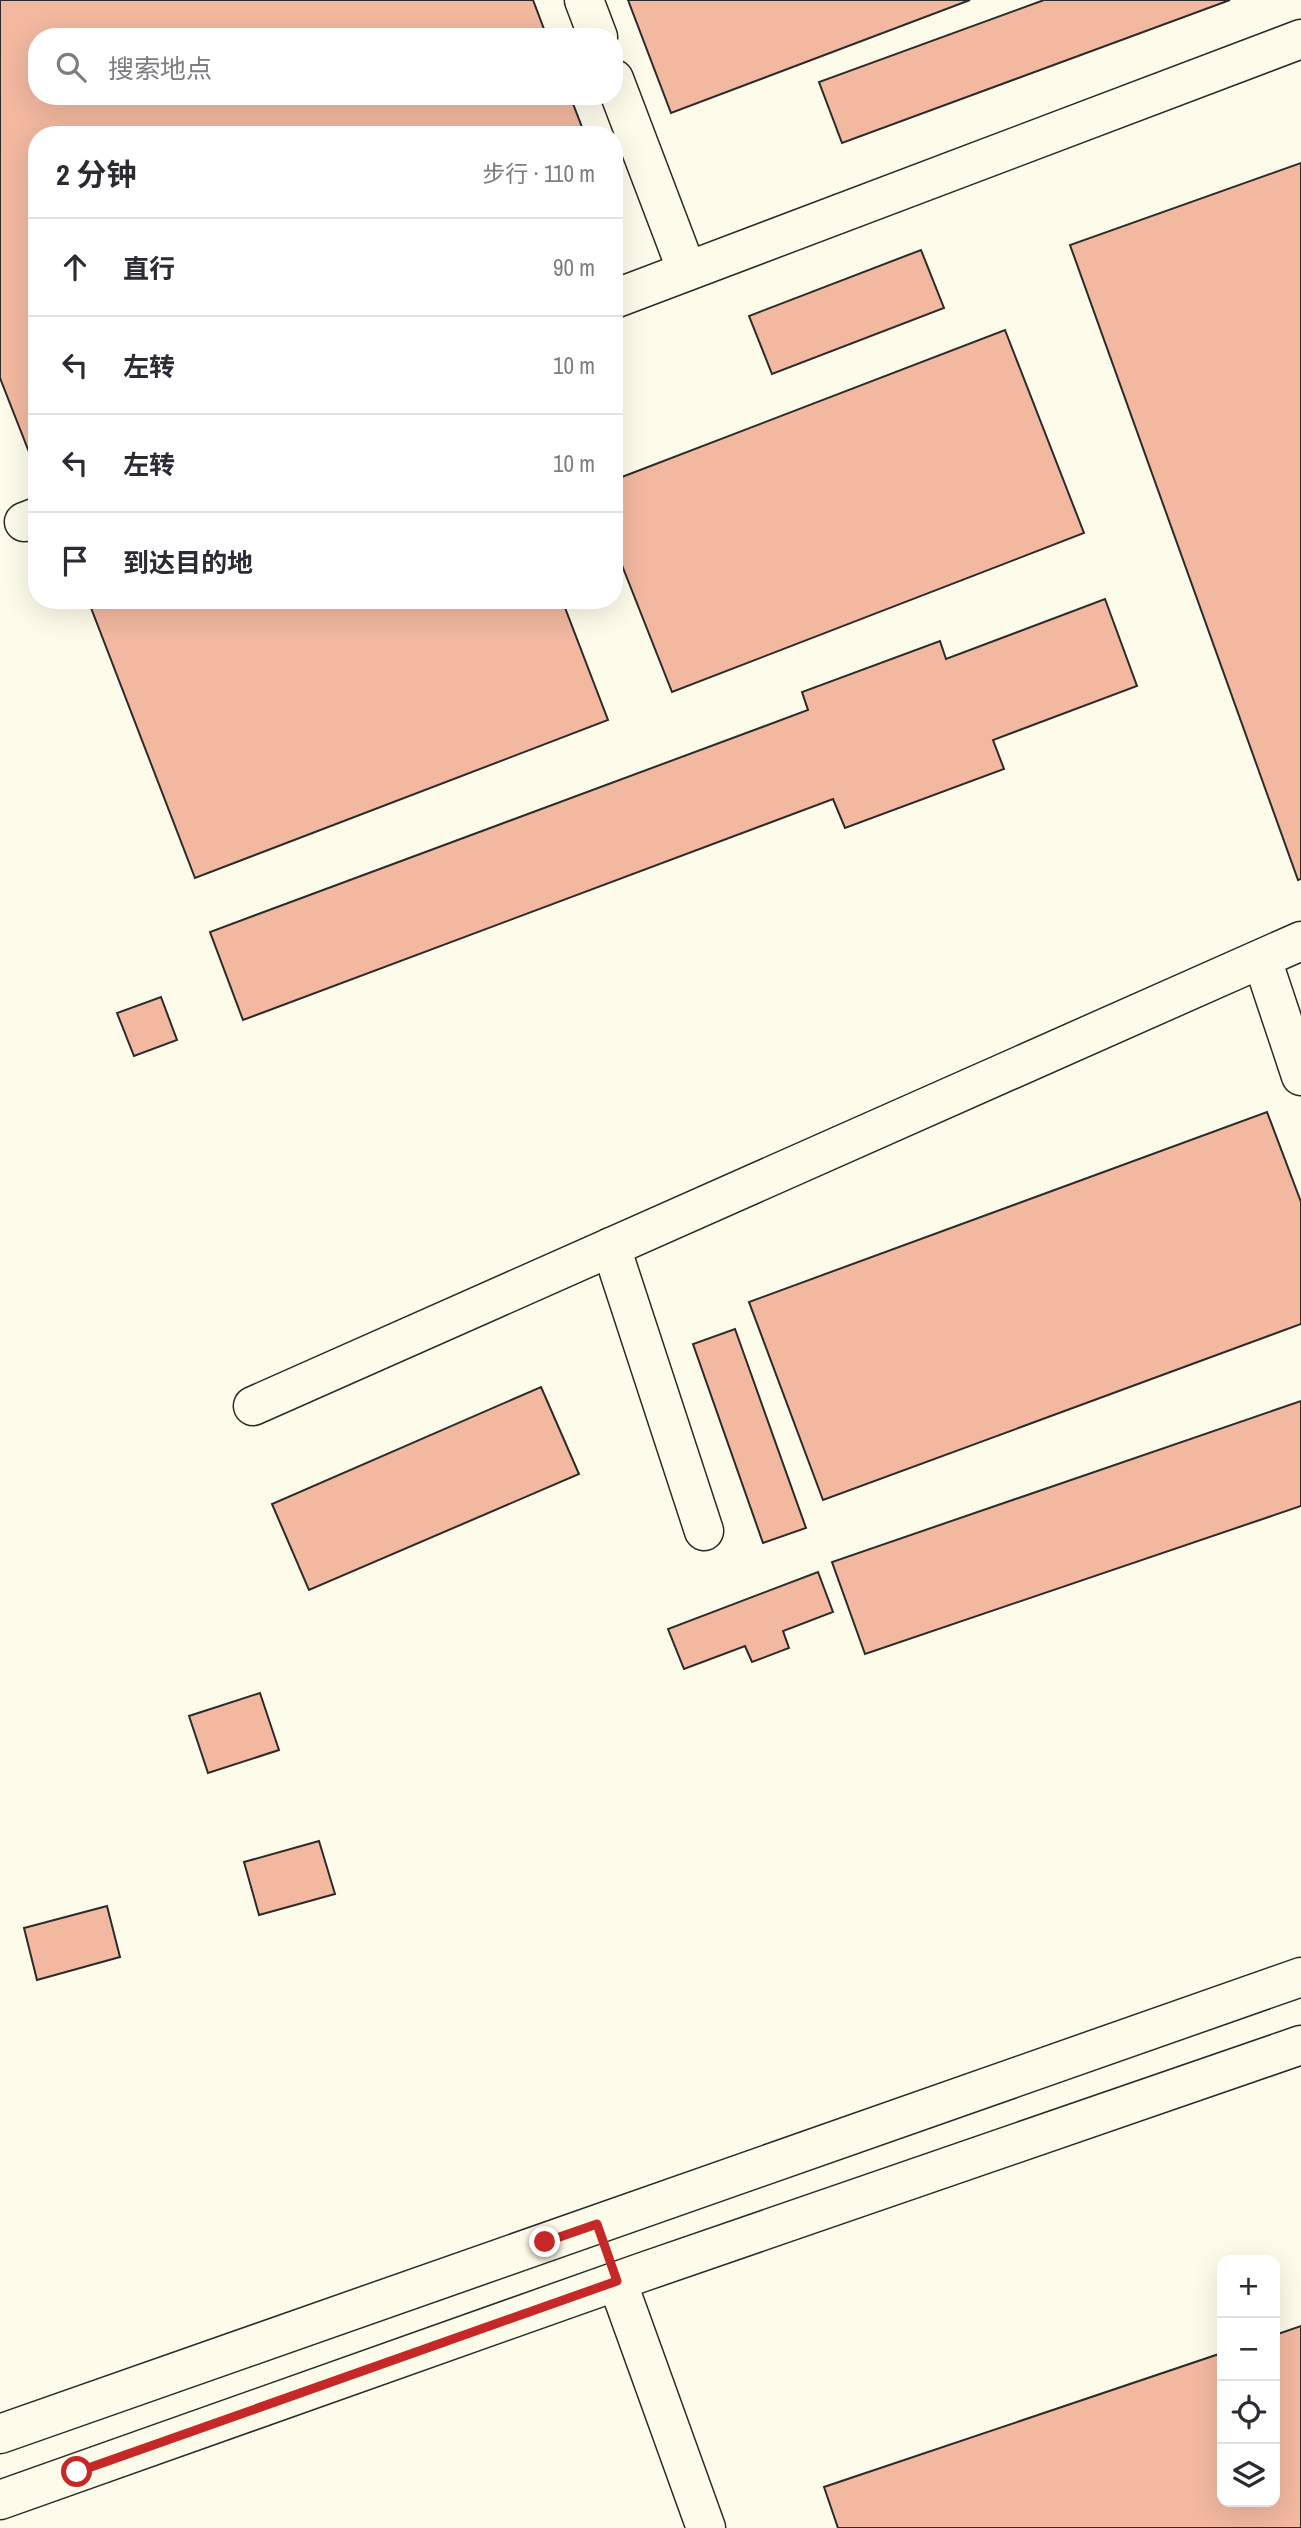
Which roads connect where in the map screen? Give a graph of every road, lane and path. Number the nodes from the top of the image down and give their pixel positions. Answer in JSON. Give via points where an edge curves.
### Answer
{"nodes":[{"id":1,"x":584,"y":0,"type":"edge"},
{"id":2,"x":595,"y":28,"type":"edge"},
{"id":3,"x":1301,"y":39,"type":"edge"},
{"id":4,"x":623,"y":103,"type":"edge"},
{"id":5,"x":687,"y":271,"type":"junction"},
{"id":6,"x":623,"y":296,"type":"edge"},
{"id":7,"x":1301,"y":941,"type":"edge"},
{"id":8,"x":1262,"y":959,"type":"junction"},
{"id":9,"x":1301,"y":1076,"type":"edge"},
{"id":10,"x":611,"y":1247,"type":"junction"},
{"id":11,"x":253,"y":1406,"type":"dead end"},
{"id":12,"x":704,"y":1531,"type":"dead end"},
{"id":13,"x":1301,"y":1977,"type":"edge"},
{"id":14,"x":1301,"y":2045,"type":"edge"},
{"id":15,"x":597,"y":2224,"type":"junction"},
{"id":16,"x":617,"y":2281,"type":"junction"},
{"id":17,"x":0,"y":2434,"type":"edge"},
{"id":18,"x":0,"y":2500,"type":"edge"},
{"id":19,"x":706,"y":2528,"type":"edge"}],
"edges":[{"from":1,"to":2,"type":"main road"},
{"from":3,"to":5,"type":"main road"},
{"from":4,"to":5,"type":"main road"},
{"from":5,"to":6,"type":"main road"},
{"from":7,"to":8,"type":"main road"},
{"from":8,"to":9,"type":"main road"},
{"from":8,"to":10,"type":"main road"},
{"from":10,"to":11,"type":"main road"},
{"from":10,"to":12,"type":"main road"},
{"from":13,"to":15,"type":"main road"},
{"from":14,"to":16,"type":"main road"},
{"from":15,"to":16,"type":"main road"},
{"from":15,"to":17,"type":"main road"},
{"from":16,"to":18,"type":"main road"},
{"from":16,"to":19,"type":"main road"}]}
